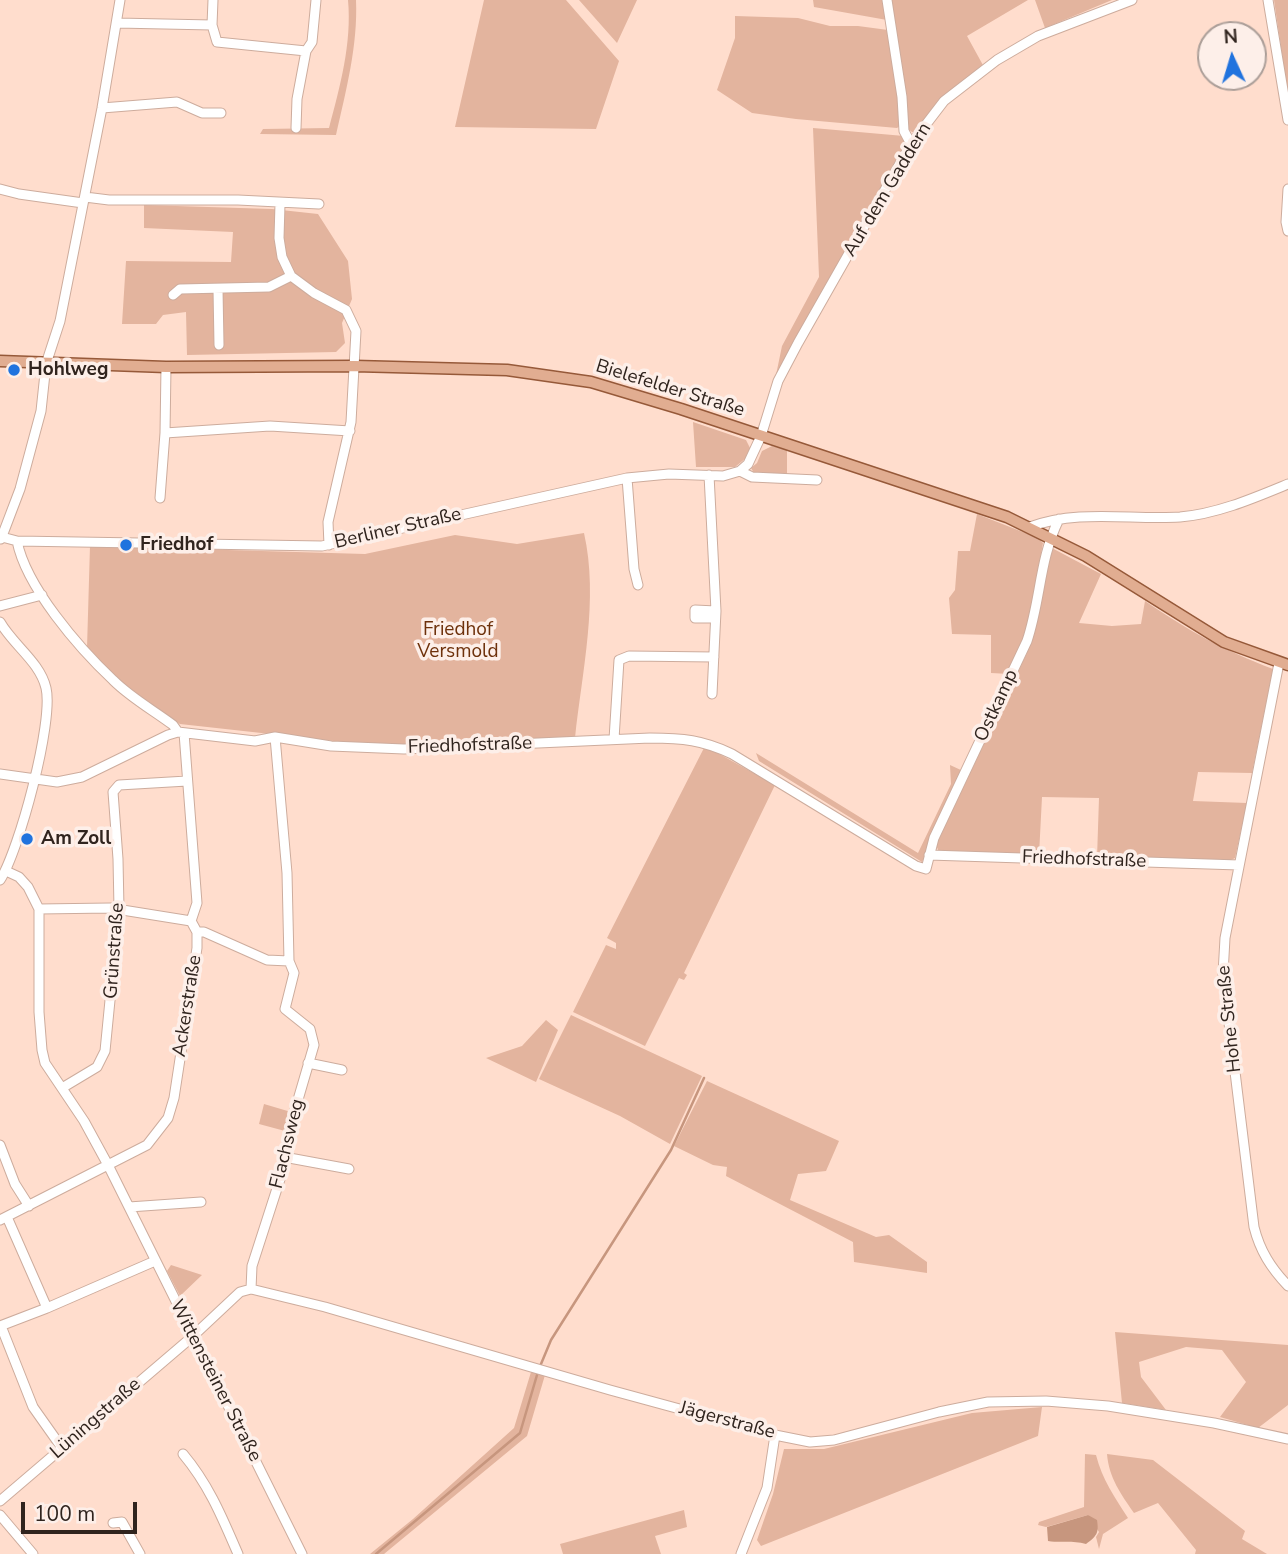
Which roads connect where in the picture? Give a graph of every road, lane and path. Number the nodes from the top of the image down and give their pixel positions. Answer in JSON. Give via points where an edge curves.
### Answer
{"nodes":[{"id":1,"x":120,"y":0,"type":"edge"},
{"id":2,"x":213,"y":0,"type":"edge"},
{"id":3,"x":316,"y":0,"type":"edge"},
{"id":4,"x":887,"y":0,"type":"edge"},
{"id":5,"x":1132,"y":0,"type":"edge"},
{"id":6,"x":1268,"y":0,"type":"edge"},
{"id":7,"x":117,"y":23,"type":"junction"},
{"id":8,"x":212,"y":26,"type":"junction"},
{"id":9,"x":306,"y":51,"type":"junction"},
{"id":10,"x":103,"y":108,"type":"junction"},
{"id":11,"x":221,"y":113,"type":"dead end"},
{"id":12,"x":1288,"y":120,"type":"edge"},
{"id":13,"x":296,"y":128,"type":"dead end"},
{"id":14,"x":911,"y":144,"type":"junction"},
{"id":15,"x":1288,"y":189,"type":"edge"},
{"id":16,"x":0,"y":190,"type":"edge"},
{"id":17,"x":84,"y":200,"type":"junction"},
{"id":18,"x":280,"y":204,"type":"junction"},
{"id":19,"x":319,"y":204,"type":"dead end"},
{"id":20,"x":1288,"y":231,"type":"edge"},
{"id":21,"x":291,"y":276,"type":"junction"},
{"id":22,"x":218,"y":289,"type":"junction"},
{"id":23,"x":173,"y":295,"type":"dead end"},
{"id":24,"x":219,"y":345,"type":"dead end"},
{"id":25,"x":0,"y":362,"type":"edge"},
{"id":26,"x":46,"y":364,"type":"junction"},
{"id":27,"x":355,"y":366,"type":"junction"},
{"id":28,"x":166,"y":367,"type":"junction"},
{"id":29,"x":349,"y":431,"type":"junction"},
{"id":30,"x":165,"y":433,"type":"junction"},
{"id":31,"x":761,"y":436,"type":"junction"},
{"id":32,"x":740,"y":471,"type":"junction"},
{"id":33,"x":709,"y":474,"type":"junction"},
{"id":34,"x":627,"y":478,"type":"junction"},
{"id":35,"x":817,"y":480,"type":"dead end"},
{"id":36,"x":1288,"y":484,"type":"edge"},
{"id":37,"x":160,"y":498,"type":"dead end"},
{"id":38,"x":1059,"y":519,"type":"junction"},
{"id":39,"x":1030,"y":527,"type":"junction"},
{"id":40,"x":1051,"y":537,"type":"junction"},
{"id":41,"x":1,"y":539,"type":"edge"},
{"id":42,"x":17,"y":541,"type":"junction"},
{"id":43,"x":329,"y":545,"type":"junction"},
{"id":44,"x":638,"y":585,"type":"dead end"},
{"id":45,"x":42,"y":595,"type":"junction"},
{"id":46,"x":0,"y":606,"type":"edge"},
{"id":47,"x":0,"y":622,"type":"edge"},
{"id":48,"x":714,"y":657,"type":"junction"},
{"id":49,"x":1284,"y":664,"type":"edge"},
{"id":50,"x":712,"y":694,"type":"dead end"},
{"id":51,"x":181,"y":733,"type":"junction"},
{"id":52,"x":275,"y":737,"type":"junction"},
{"id":53,"x":614,"y":740,"type":"junction"},
{"id":54,"x":0,"y":774,"type":"edge"},
{"id":55,"x":34,"y":780,"type":"junction"},
{"id":56,"x":187,"y":781,"type":"junction"},
{"id":57,"x":929,"y":855,"type":"junction"},
{"id":58,"x":1239,"y":865,"type":"junction"},
{"id":59,"x":926,"y":869,"type":"joint"},
{"id":60,"x":6,"y":871,"type":"junction"},
{"id":61,"x":0,"y":880,"type":"edge"},
{"id":62,"x":39,"y":909,"type":"junction"},
{"id":63,"x":119,"y":909,"type":"junction"},
{"id":64,"x":191,"y":920,"type":"junction"},
{"id":65,"x":197,"y":932,"type":"junction"},
{"id":66,"x":289,"y":961,"type":"junction"},
{"id":67,"x":308,"y":1063,"type":"junction"},
{"id":68,"x":342,"y":1070,"type":"dead end"},
{"id":69,"x":62,"y":1088,"type":"junction"},
{"id":70,"x":0,"y":1145,"type":"edge"},
{"id":71,"x":284,"y":1157,"type":"junction"},
{"id":72,"x":108,"y":1165,"type":"junction"},
{"id":73,"x":349,"y":1169,"type":"dead end"},
{"id":74,"x":201,"y":1202,"type":"dead end"},
{"id":75,"x":29,"y":1206,"type":"junction"},
{"id":76,"x":129,"y":1207,"type":"junction"},
{"id":77,"x":4,"y":1218,"type":"edge"},
{"id":78,"x":155,"y":1261,"type":"junction"},
{"id":79,"x":1288,"y":1286,"type":"edge"},
{"id":80,"x":251,"y":1289,"type":"junction"},
{"id":81,"x":47,"y":1308,"type":"junction"},
{"id":82,"x":1,"y":1326,"type":"edge"},
{"id":83,"x":192,"y":1337,"type":"junction"},
{"id":84,"x":775,"y":1435,"type":"junction"},
{"id":85,"x":1288,"y":1439,"type":"edge"},
{"id":86,"x":62,"y":1448,"type":"junction"},
{"id":87,"x":183,"y":1454,"type":"dead end"},
{"id":88,"x":0,"y":1501,"type":"edge"},
{"id":89,"x":0,"y":1516,"type":"edge"},
{"id":90,"x":113,"y":1523,"type":"dead end"},
{"id":91,"x":297,"y":1553,"type":"edge"},
{"id":92,"x":33,"y":1554,"type":"edge"},
{"id":93,"x":140,"y":1554,"type":"edge"},
{"id":94,"x":238,"y":1554,"type":"edge"},
{"id":95,"x":741,"y":1554,"type":"edge"}],
"edges":[{"from":1,"to":7,"type":"street"},
{"from":2,"to":8,"type":"street"},
{"from":3,"to":9,"type":"street","via":[[312,41]]},
{"from":4,"to":14,"type":"street","via":[[904,131]]},
{"from":5,"to":14,"type":"street","name":"Auf dem Gaddern","via":[[1038,36],[997,60],[944,101]]},
{"from":6,"to":12,"type":"street"},
{"from":7,"to":8,"type":"street"},
{"from":7,"to":10,"type":"street"},
{"from":8,"to":9,"type":"street","via":[[217,42]]},
{"from":9,"to":13,"type":"street"},
{"from":10,"to":11,"type":"street","via":[[177,102],[202,113]]},
{"from":10,"to":17,"type":"street"},
{"from":14,"to":31,"type":"street","name":"Auf dem Gaddern","via":[[778,381]]},
{"from":15,"to":20,"type":"street"},
{"from":16,"to":17,"type":"street"},
{"from":17,"to":18,"type":"street"},
{"from":17,"to":26,"type":"street","via":[[60,321]]},
{"from":18,"to":19,"type":"street"},
{"from":18,"to":21,"type":"street","via":[[279,238]]},
{"from":21,"to":22,"type":"street","via":[[269,287]]},
{"from":21,"to":27,"type":"street","via":[[346,310],[356,331]]},
{"from":22,"to":23,"type":"street","via":[[180,289]]},
{"from":22,"to":24,"type":"street"},
{"from":25,"to":26,"type":"main road","name":"Bielefelder Straße"},
{"from":26,"to":28,"type":"main road","name":"Bielefelder Straße"},
{"from":26,"to":41,"type":"street","via":[[41,411]]},
{"from":27,"to":28,"type":"main road","name":"Bielefelder Straße"},
{"from":27,"to":29,"type":"street"},
{"from":27,"to":31,"type":"main road","name":"Bielefelder Straße","via":[[547,374],[591,382]]},
{"from":28,"to":30,"type":"street"},
{"from":29,"to":30,"type":"street","via":[[270,425]]},
{"from":29,"to":43,"type":"street","via":[[328,522]]},
{"from":30,"to":37,"type":"street"},
{"from":31,"to":32,"type":"street"},
{"from":31,"to":39,"type":"main road","name":"Bielefelder Straße","via":[[956,498]]},
{"from":32,"to":33,"type":"street","name":"Berliner Straße"},
{"from":32,"to":35,"type":"street","name":"Berliner Straße","via":[[752,477]]},
{"from":33,"to":34,"type":"street","name":"Berliner Straße"},
{"from":33,"to":48,"type":"street"},
{"from":34,"to":43,"type":"street","name":"Berliner Straße"},
{"from":34,"to":44,"type":"street"},
{"from":36,"to":38,"type":"street","via":[[1182,517]]},
{"from":38,"to":39,"type":"street"},
{"from":38,"to":40,"type":"street","name":"Ostkamp"},
{"from":39,"to":40,"type":"main road","name":"Bielefelder Straße"},
{"from":40,"to":49,"type":"main road","name":"Bielefelder Straße","via":[[1224,642]]},
{"from":40,"to":57,"type":"street","name":"Ostkamp","via":[[1027,641]]},
{"from":41,"to":42,"type":"street","name":"Berliner Straße"},
{"from":42,"to":43,"type":"street","name":"Berliner Straße"},
{"from":42,"to":45,"type":"street"},
{"from":45,"to":46,"type":"street"},
{"from":45,"to":51,"type":"street","via":[[113,681]]},
{"from":47,"to":55,"type":"street","via":[[38,669],[46,688],[48,708]]},
{"from":48,"to":50,"type":"street"},
{"from":48,"to":53,"type":"street","via":[[629,656],[619,660]]},
{"from":49,"to":58,"type":"street","name":"Hohe Straße"},
{"from":51,"to":52,"type":"street","name":"Friedhofstraße","via":[[255,741]]},
{"from":51,"to":55,"type":"street","via":[[82,777]]},
{"from":51,"to":56,"type":"street"},
{"from":52,"to":53,"type":"street","name":"Friedhofstraße","via":[[331,746],[404,749]]},
{"from":52,"to":66,"type":"street"},
{"from":53,"to":59,"type":"street","name":"Friedhofstraße","via":[[681,738],[719,748]]},
{"from":54,"to":55,"type":"street"},
{"from":55,"to":60,"type":"street"},
{"from":56,"to":63,"type":"street","name":"Grünstraße","via":[[118,785],[113,792]]},
{"from":56,"to":64,"type":"street","via":[[197,903]]},
{"from":57,"to":58,"type":"street","name":"Friedhofstraße"},
{"from":57,"to":59,"type":"street","name":"Ostkamp"},
{"from":58,"to":79,"type":"street","name":"Hohe Straße","via":[[1223,974],[1254,1227],[1259,1246]]},
{"from":60,"to":61,"type":"street"},
{"from":60,"to":62,"type":"street","name":"Wittensteiner Straße","via":[[28,887]]},
{"from":62,"to":63,"type":"street"},
{"from":62,"to":69,"type":"street","name":"Wittensteiner Straße","via":[[42,1050]]},
{"from":63,"to":64,"type":"street"},
{"from":63,"to":69,"type":"street","name":"Grünstraße","via":[[106,1051],[97,1067]]},
{"from":64,"to":65,"type":"street","name":"Ackerstraße"},
{"from":65,"to":66,"type":"street","via":[[267,960]]},
{"from":65,"to":72,"type":"street","name":"Ackerstraße","via":[[168,1118],[147,1145]]},
{"from":66,"to":67,"type":"street","name":"Flachsweg","via":[[294,973],[285,1009],[310,1029],[314,1045]]},
{"from":67,"to":68,"type":"street"},
{"from":67,"to":71,"type":"street","name":"Flachsweg"},
{"from":69,"to":72,"type":"street","name":"Wittensteiner Straße"},
{"from":70,"to":75,"type":"street"},
{"from":71,"to":73,"type":"street"},
{"from":71,"to":80,"type":"street","name":"Flachsweg","via":[[252,1266]]},
{"from":72,"to":75,"type":"street","name":"Ackerstraße"},
{"from":72,"to":76,"type":"street","name":"Wittensteiner Straße"},
{"from":74,"to":76,"type":"street"},
{"from":75,"to":77,"type":"street","name":"Ackerstraße"},
{"from":76,"to":78,"type":"street","name":"Wittensteiner Straße"},
{"from":77,"to":81,"type":"street"},
{"from":78,"to":81,"type":"street"},
{"from":78,"to":83,"type":"street","name":"Wittensteiner Straße"},
{"from":80,"to":83,"type":"street","via":[[240,1292]]},
{"from":80,"to":84,"type":"street","name":"Jägerstraße"},
{"from":81,"to":82,"type":"street"},
{"from":82,"to":86,"type":"street","via":[[33,1407]]},
{"from":83,"to":86,"type":"street","name":"Lüningstraße"},
{"from":83,"to":91,"type":"street","name":"Wittensteiner Straße"},
{"from":84,"to":85,"type":"street","name":"Jägerstraße","via":[[810,1442],[834,1440],[988,1402],[1046,1402],[1108,1406]]},
{"from":84,"to":95,"type":"street","via":[[767,1488]]},
{"from":86,"to":88,"type":"street","name":"Lüningstraße"},
{"from":87,"to":94,"type":"street","via":[[201,1475]]},
{"from":89,"to":92,"type":"street"},
{"from":90,"to":93,"type":"street","via":[[122,1522]]}]}
